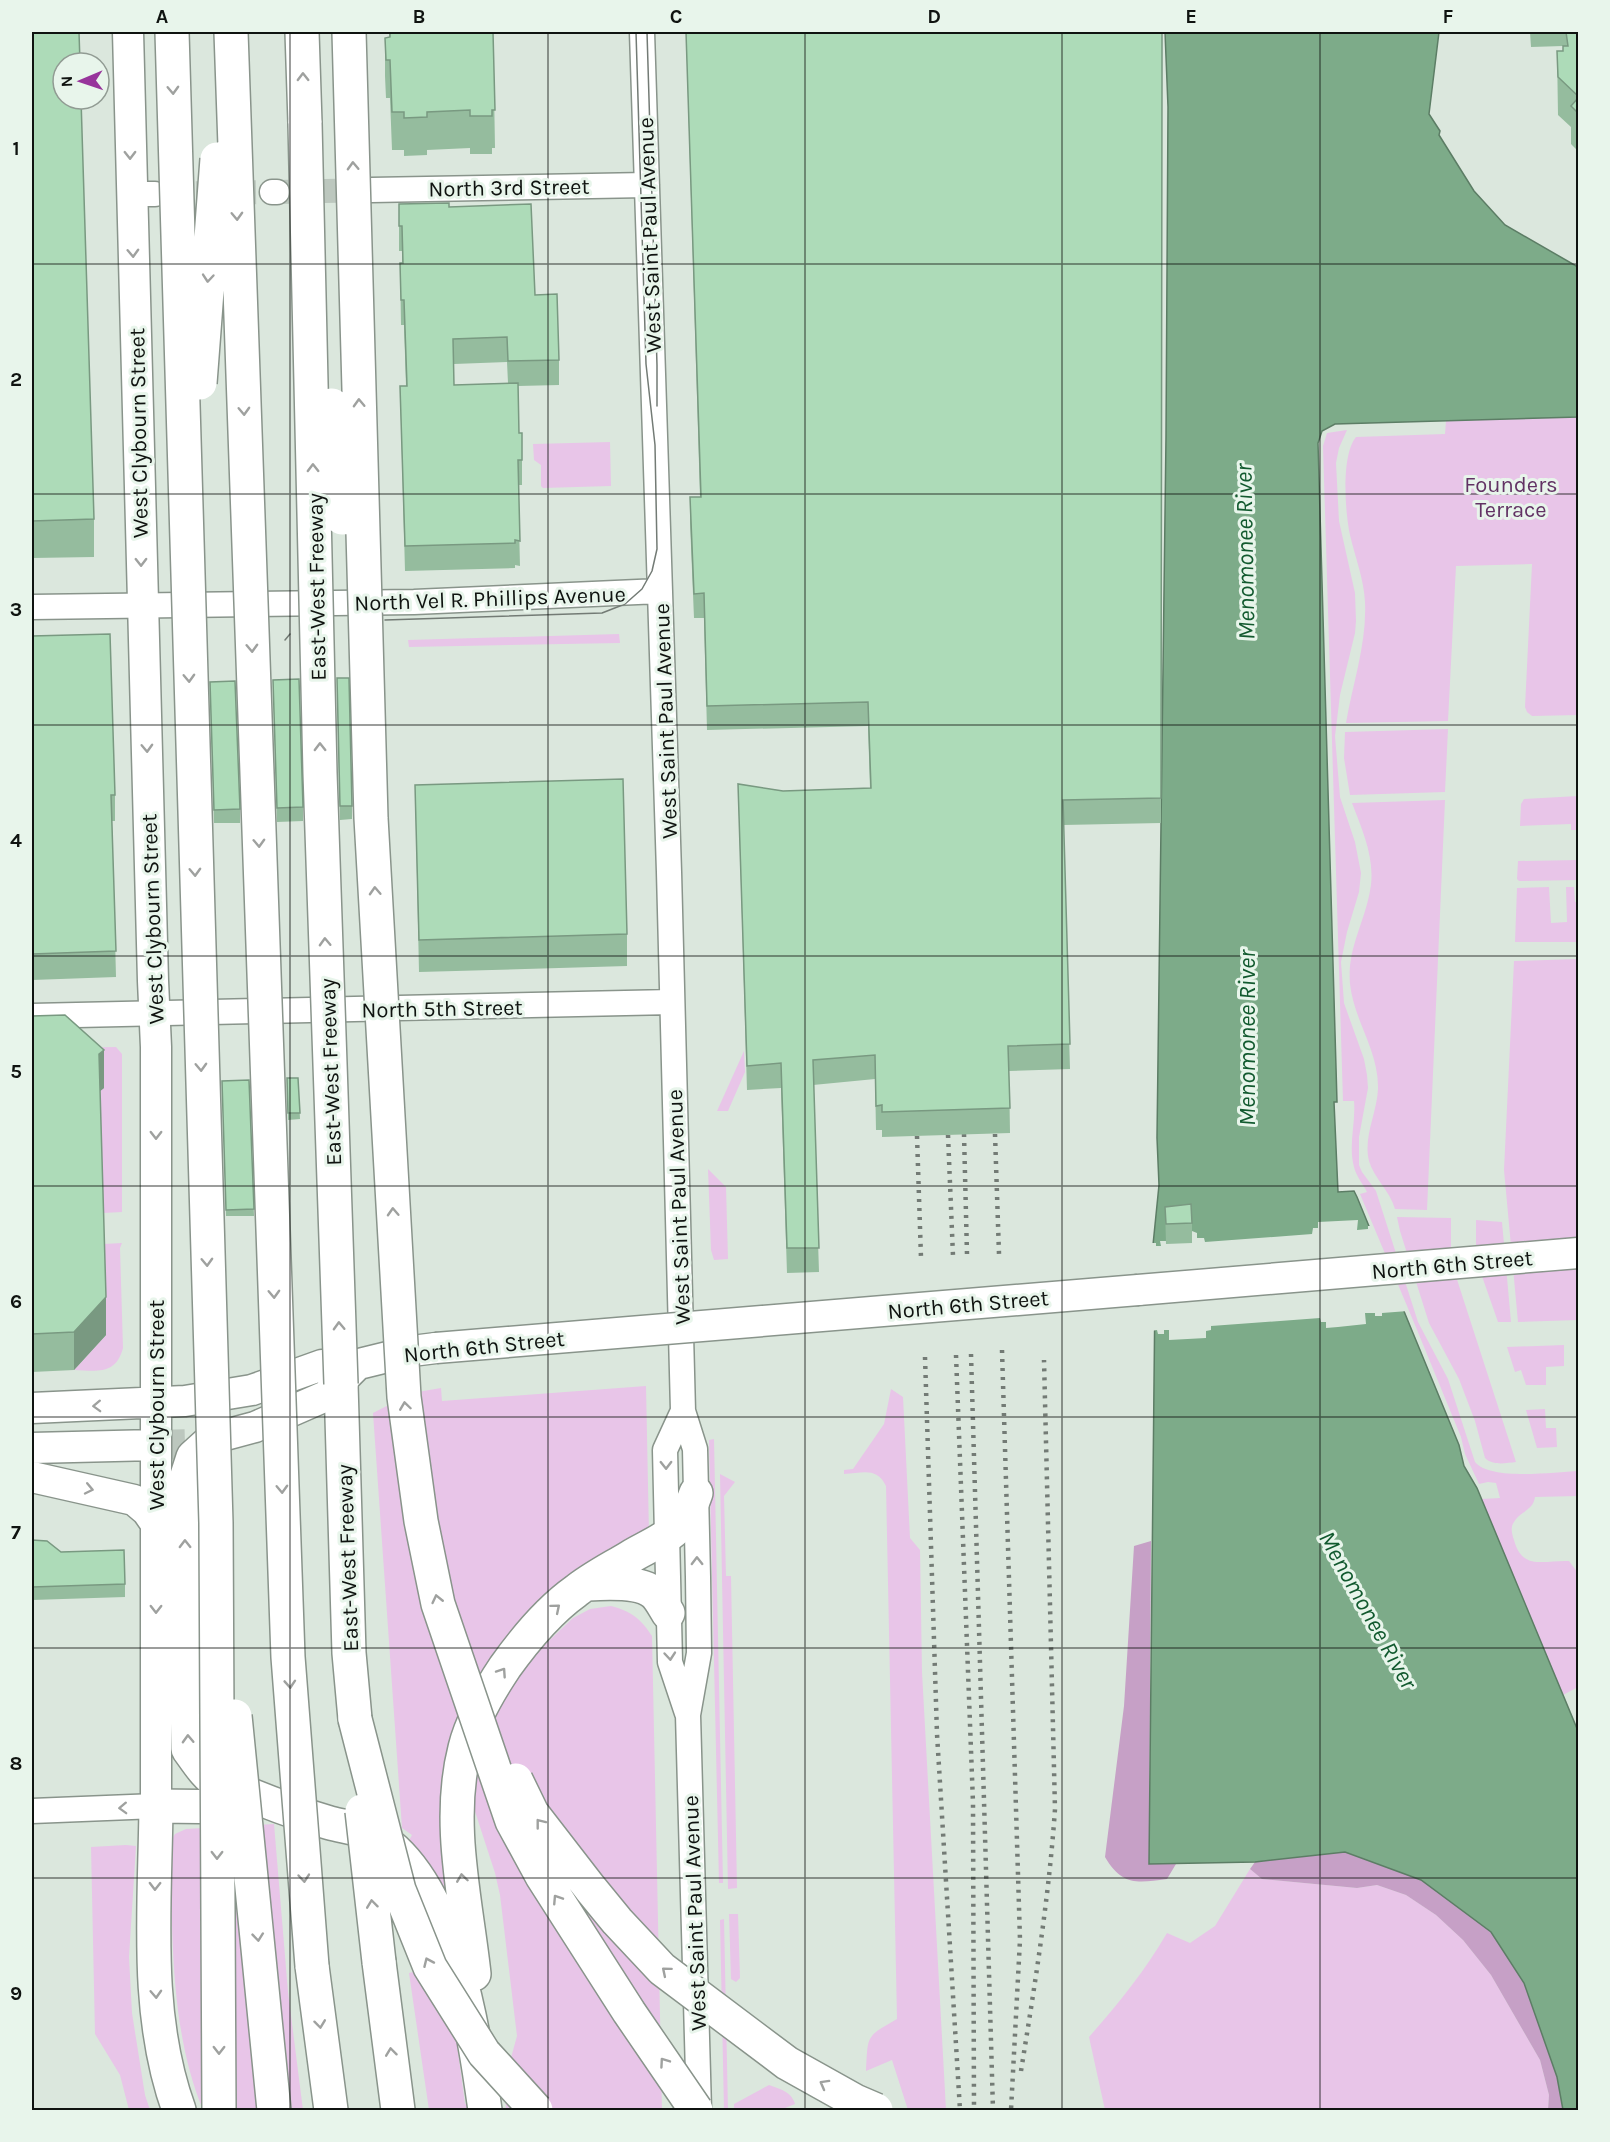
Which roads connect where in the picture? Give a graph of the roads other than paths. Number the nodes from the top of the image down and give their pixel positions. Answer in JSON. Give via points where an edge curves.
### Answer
{"nodes":[{"id":1,"x":128,"y":32,"type":"edge"},
{"id":2,"x":172,"y":32,"type":"edge"},
{"id":3,"x":229,"y":32,"type":"edge"},
{"id":4,"x":302,"y":32,"type":"edge"},
{"id":5,"x":349,"y":32,"type":"edge"},
{"id":6,"x":642,"y":32,"type":"edge"},
{"id":7,"x":305,"y":123,"type":"junction"},
{"id":8,"x":647,"y":185,"type":"junction"},
{"id":9,"x":371,"y":190,"type":"tunnel mouth"},
{"id":10,"x":186,"y":556,"type":"junction"},
{"id":11,"x":660,"y":591,"type":"junction"},
{"id":12,"x":143,"y":606,"type":"junction"},
{"id":13,"x":32,"y":607,"type":"edge"},
{"id":14,"x":371,"y":818,"type":"junction"},
{"id":15,"x":672,"y":1002,"type":"junction"},
{"id":16,"x":154,"y":1014,"type":"junction"},
{"id":17,"x":32,"y":1016,"type":"edge"},
{"id":18,"x":1578,"y":1253,"type":"edge"},
{"id":19,"x":358,"y":1364,"type":"junction"},
{"id":20,"x":156,"y":1404,"type":"junction"},
{"id":21,"x":32,"y":1408,"type":"edge"},
{"id":22,"x":683,"y":1411,"type":"junction"},
{"id":23,"x":214,"y":1438,"type":"joint"},
{"id":24,"x":155,"y":1445,"type":"junction"},
{"id":25,"x":32,"y":1449,"type":"edge"},
{"id":26,"x":32,"y":1477,"type":"edge"},
{"id":27,"x":696,"y":1493,"type":"junction"},
{"id":28,"x":216,"y":1523,"type":"junction"},
{"id":29,"x":156,"y":1524,"type":"junction"},
{"id":30,"x":667,"y":1535,"type":"junction"},
{"id":31,"x":588,"y":1584,"type":"junction"},
{"id":32,"x":668,"y":1613,"type":"junction"},
{"id":33,"x":454,"y":1655,"type":"junction"},
{"id":34,"x":688,"y":1715,"type":"junction"},
{"id":35,"x":355,"y":1719,"type":"junction"},
{"id":36,"x":156,"y":1806,"type":"junction"},
{"id":37,"x":280,"y":1807,"type":"junction"},
{"id":38,"x":32,"y":1811,"type":"edge"},
{"id":39,"x":479,"y":2063,"type":"junction"},
{"id":40,"x":179,"y":2110,"type":"edge"},
{"id":41,"x":219,"y":2110,"type":"edge"},
{"id":42,"x":274,"y":2110,"type":"edge"},
{"id":43,"x":331,"y":2110,"type":"edge"},
{"id":44,"x":398,"y":2110,"type":"edge"},
{"id":45,"x":486,"y":2110,"type":"edge"},
{"id":46,"x":536,"y":2110,"type":"edge"},
{"id":47,"x":698,"y":2110,"type":"edge"},
{"id":48,"x":876,"y":2110,"type":"edge"}],
"edges":[{"from":1,"to":12,"type":"main road","name":"West Clybourn Street","one_way":true,"via":[[143,194]]},
{"from":2,"to":10,"type":"highway","one_way":true,"bridge":true},
{"from":3,"to":10,"type":"highway","one_way":true,"bridge":true},
{"from":3,"to":43,"type":"highway","one_way":true,"bridge":true,"via":[[288,1657],[312,1966]]},
{"from":7,"to":4,"type":"highway","name":"East-West Freeway","one_way":true},
{"from":14,"to":5,"type":"highway","one_way":true,"bridge":true},
{"from":6,"to":8,"type":"street","name":"West Saint Paul Avenue"},
{"from":7,"to":14,"type":"highway","bridge":true},
{"from":35,"to":7,"type":"highway","name":"East-West Freeway","one_way":true,"bridge":true,"via":[[349,1653],[329,1051]]},
{"from":8,"to":9,"type":"street","name":"North 3rd Street"},
{"from":8,"to":11,"type":"street","name":"West Saint Paul Avenue"},
{"from":10,"to":28,"type":"highway","one_way":true,"bridge":true},
{"from":11,"to":12,"type":"street","name":"North Vel R. Phillips Avenue","via":[[414,602]]},
{"from":11,"to":15,"type":"street","name":"West Saint Paul Avenue"},
{"from":12,"to":13,"type":"street","name":"North Vel R. Phillips Avenue"},
{"from":12,"to":16,"type":"main road","name":"West Clybourn Street","one_way":true},
{"from":33,"to":14,"type":"highway","one_way":true,"bridge":true,"via":[[438,1604],[421,1521],[404,1397]]},
{"from":15,"to":16,"type":"street","name":"North 5th Street"},
{"from":15,"to":22,"type":"street","name":"West Saint Paul Avenue"},
{"from":16,"to":17,"type":"street","name":"North 5th Street"},
{"from":16,"to":20,"type":"main road","name":"West Clybourn Street","one_way":true},
{"from":18,"to":19,"type":"main road","name":"North 6th Street","bridge":true,"via":[[436,1348]]},
{"from":19,"to":20,"type":"main road","name":"North 6th Street","via":[[322,1365],[252,1390]]},
{"from":19,"to":23,"type":"main road","via":[[326,1396],[255,1427]]},
{"from":20,"to":21,"type":"main road","name":"North 6th Street","one_way":true},
{"from":20,"to":24,"type":"main road","name":"West Clybourn Street"},
{"from":22,"to":27,"type":"street","name":"West Saint Paul Avenue","via":[[694,1449]]},
{"from":22,"to":30,"type":"street","name":"West Saint Paul Avenue","one_way":true,"via":[[665,1450]]},
{"from":37,"to":23,"type":"highway","one_way":true,"via":[[217,1782],[188,1749],[183,1488],[193,1457]]},
{"from":24,"to":25,"type":"main road"},
{"from":24,"to":29,"type":"main road","name":"West Clybourn Street"},
{"from":26,"to":29,"type":"main road","one_way":true,"via":[[134,1500]]},
{"from":27,"to":30,"type":"highway","via":[[684,1519]]},
{"from":34,"to":27,"type":"street","name":"West Saint Paul Avenue","one_way":true,"via":[[699,1653]]},
{"from":28,"to":41,"type":"highway","one_way":true,"bridge":true},
{"from":28,"to":42,"type":"highway","one_way":true,"bridge":true},
{"from":29,"to":36,"type":"main road","name":"West Clybourn Street","one_way":true},
{"from":30,"to":31,"type":"highway"},
{"from":30,"to":32,"type":"street","name":"West Saint Paul Avenue"},
{"from":31,"to":32,"type":"highway","via":[[646,1589],[654,1593]]},
{"from":39,"to":31,"type":"highway","one_way":true,"via":[[479,2016],[460,1868],[457,1803],[465,1747],[486,1697],[514,1654],[546,1617]]},
{"from":32,"to":34,"type":"street","name":"West Saint Paul Avenue","one_way":true,"via":[[670,1662]]},
{"from":47,"to":33,"type":"highway","one_way":true,"bridge":true,"via":[[629,2012],[542,1876],[512,1821]]},
{"from":48,"to":33,"type":"highway","one_way":true,"bridge":true,"via":[[787,2064],[662,1969],[624,1929],[532,1813]]},
{"from":34,"to":47,"type":"street","name":"West Saint Paul Avenue"},
{"from":44,"to":35,"type":"highway","name":"East-West Freeway","one_way":true,"bridge":true,"via":[[365,1847]]},
{"from":46,"to":35,"type":"highway","one_way":true,"bridge":true,"via":[[484,2054],[430,1967],[399,1890]]},
{"from":36,"to":37,"type":"highway"},
{"from":36,"to":38,"type":"street","one_way":true},
{"from":36,"to":40,"type":"highway","one_way":true,"via":[[156,1996],[167,2072]]},
{"from":37,"to":39,"type":"highway","via":[[376,1836],[408,1864],[444,1927]]},
{"from":39,"to":45,"type":"highway"}]}
